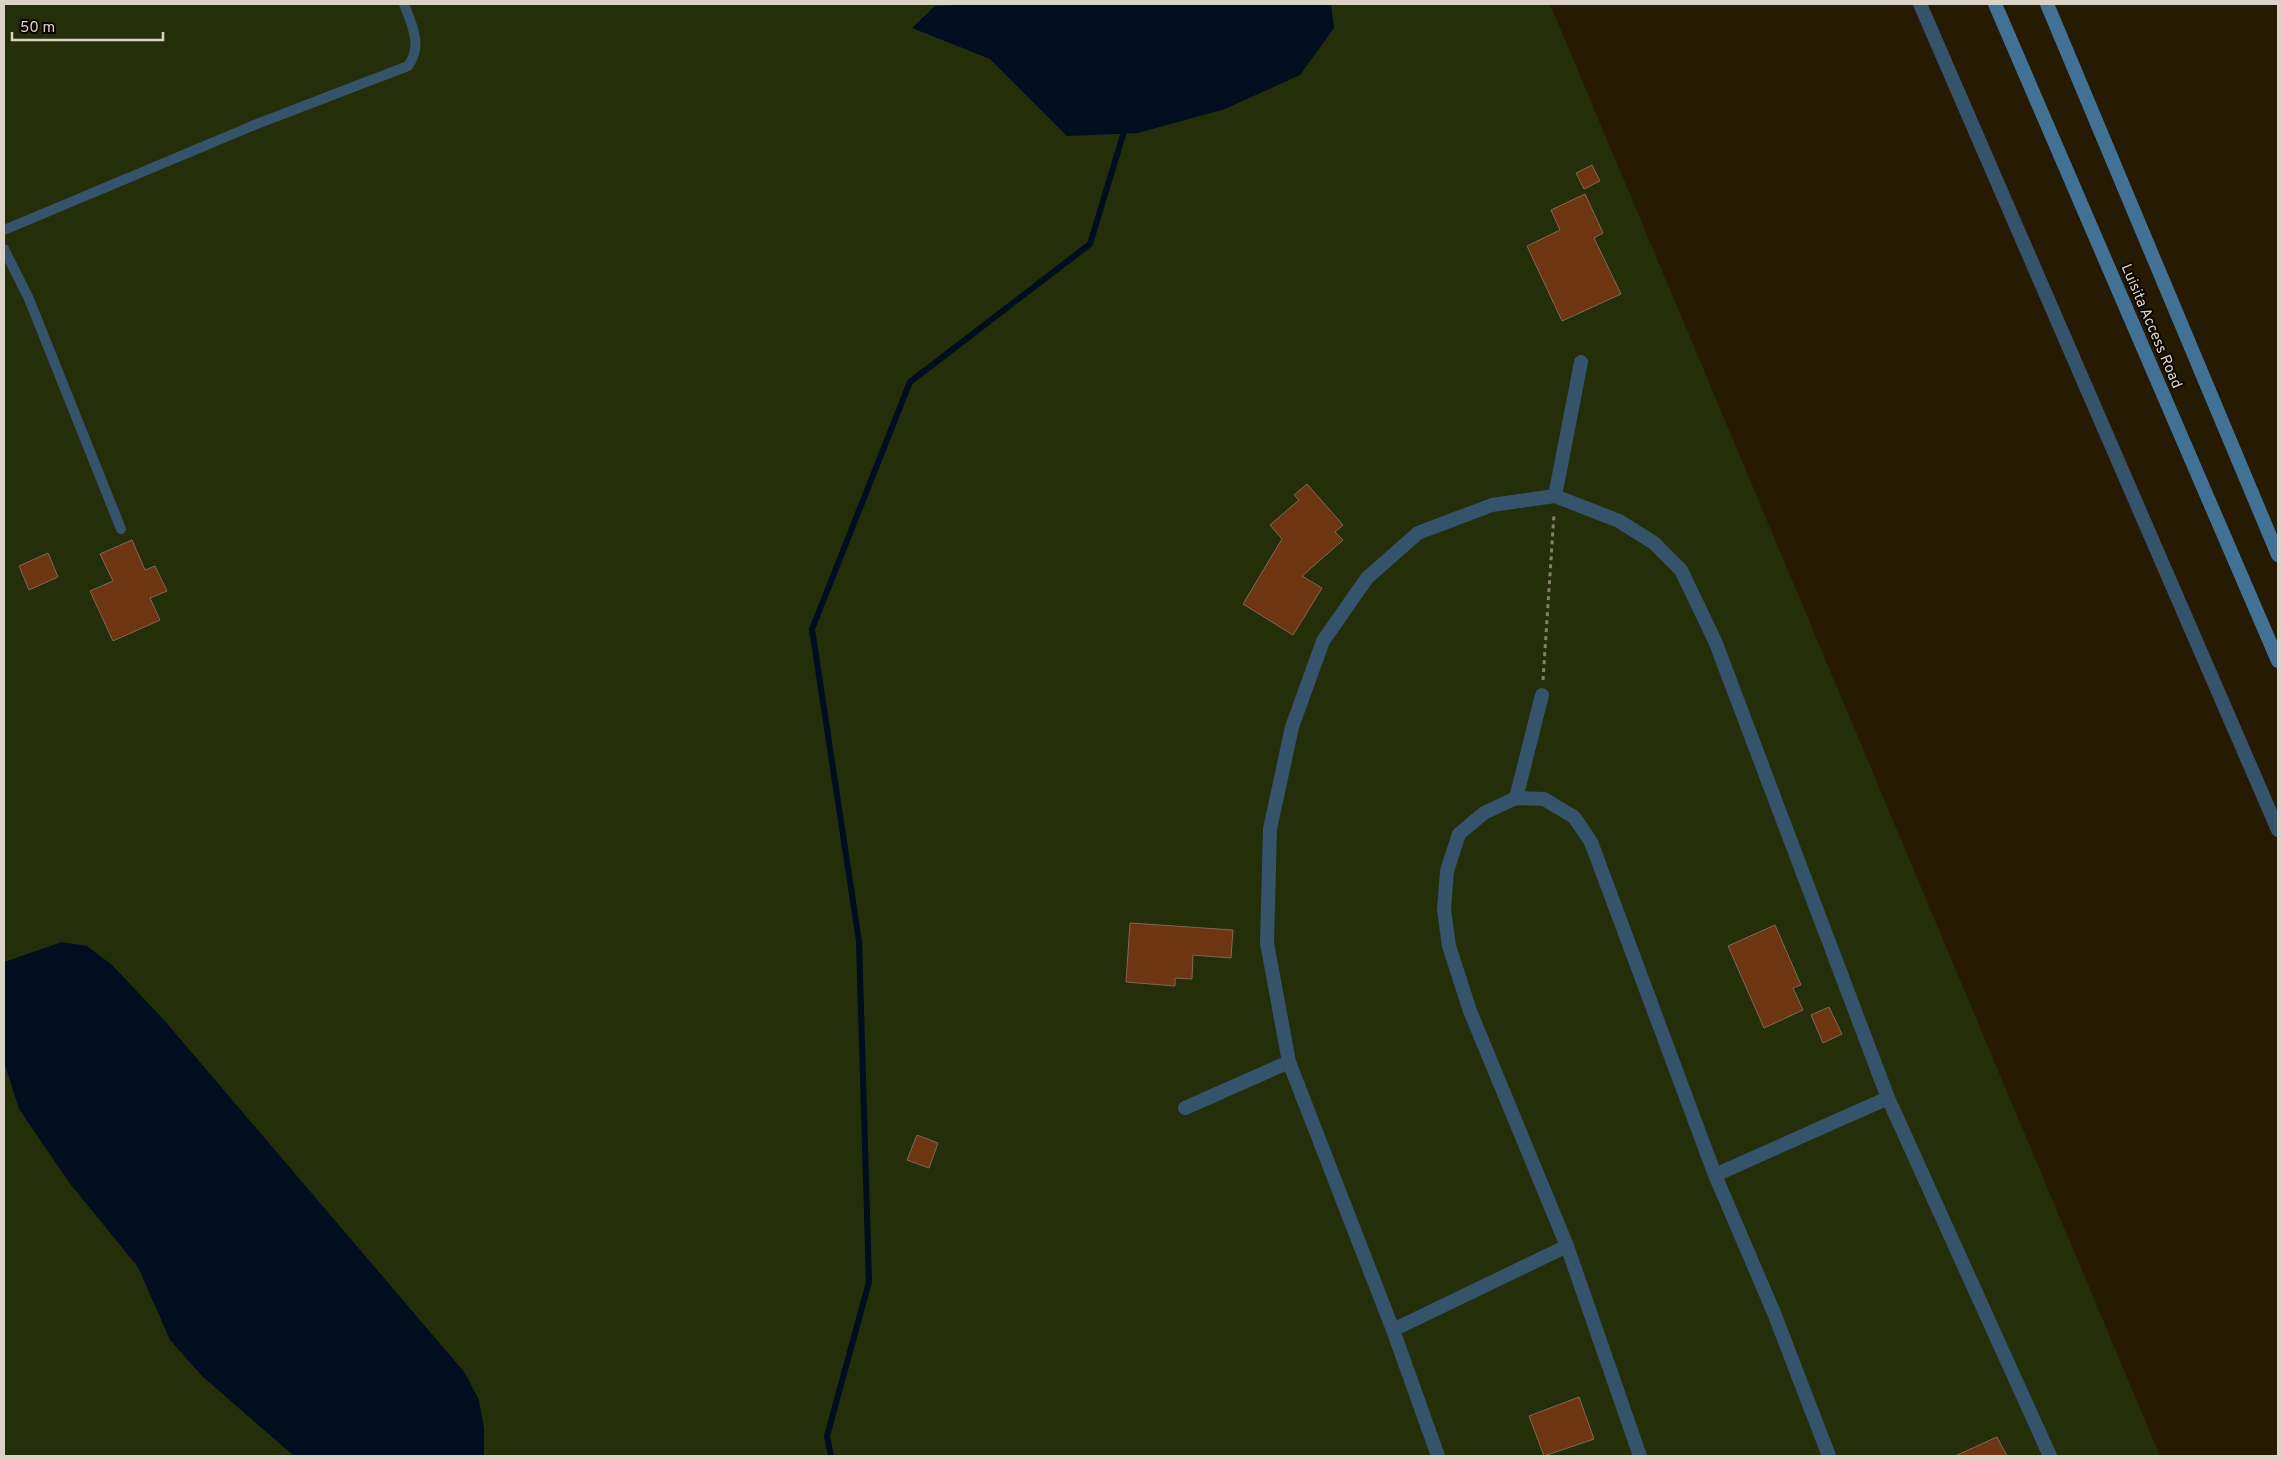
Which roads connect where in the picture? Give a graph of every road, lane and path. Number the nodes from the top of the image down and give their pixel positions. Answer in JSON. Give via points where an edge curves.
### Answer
{"nodes":[{"id":1,"x":404,"y":4,"type":"edge"},
{"id":2,"x":1920,"y":4,"type":"edge"},
{"id":3,"x":1996,"y":4,"type":"edge"},
{"id":4,"x":2047,"y":4,"type":"edge"},
{"id":5,"x":4,"y":230,"type":"edge"},
{"id":6,"x":4,"y":249,"type":"edge"},
{"id":7,"x":1581,"y":362,"type":"dead end"},
{"id":8,"x":1555,"y":496,"type":"junction"},
{"id":9,"x":121,"y":529,"type":"dead end"},
{"id":10,"x":2278,"y":555,"type":"edge"},
{"id":11,"x":2278,"y":662,"type":"edge"},
{"id":12,"x":1542,"y":695,"type":"joint"},
{"id":13,"x":1516,"y":798,"type":"junction"},
{"id":14,"x":2278,"y":830,"type":"edge"},
{"id":15,"x":1288,"y":1062,"type":"junction"},
{"id":16,"x":1888,"y":1098,"type":"junction"},
{"id":17,"x":1185,"y":1108,"type":"dead end"},
{"id":18,"x":1715,"y":1175,"type":"junction"},
{"id":19,"x":1567,"y":1246,"type":"junction"},
{"id":20,"x":1393,"y":1330,"type":"junction"},
{"id":21,"x":1438,"y":1456,"type":"edge"},
{"id":22,"x":1640,"y":1456,"type":"edge"},
{"id":23,"x":1829,"y":1456,"type":"edge"},
{"id":24,"x":2050,"y":1456,"type":"edge"}],
"edges":[{"from":1,"to":5,"type":"lane","via":[[414,30],[417,50],[408,66],[252,126]]},
{"from":2,"to":14,"type":"street"},
{"from":3,"to":11,"type":"main road","name":"Luisita Access Road"},
{"from":4,"to":10,"type":"main road","name":"Luisita Access Road"},
{"from":6,"to":9,"type":"lane","via":[[28,299]]},
{"from":7,"to":8,"type":"street"},
{"from":8,"to":12,"type":"path"},
{"from":8,"to":15,"type":"street","via":[[1492,505],[1418,533],[1368,578],[1323,641],[1292,727],[1270,829],[1267,943]]},
{"from":8,"to":16,"type":"street","via":[[1619,521],[1654,542],[1681,570],[1716,641]]},
{"from":12,"to":13,"type":"street"},
{"from":13,"to":18,"type":"street","via":[[1544,800],[1559,808],[1574,817],[1591,842]]},
{"from":13,"to":19,"type":"street","via":[[1484,813],[1459,834],[1446,871],[1444,910],[1449,946],[1470,1011]]},
{"from":15,"to":17,"type":"street"},
{"from":15,"to":20,"type":"street"},
{"from":16,"to":18,"type":"street"},
{"from":16,"to":24,"type":"street"},
{"from":18,"to":23,"type":"street","via":[[1774,1313]]},
{"from":19,"to":20,"type":"street"},
{"from":19,"to":22,"type":"street"},
{"from":20,"to":21,"type":"street"}]}
